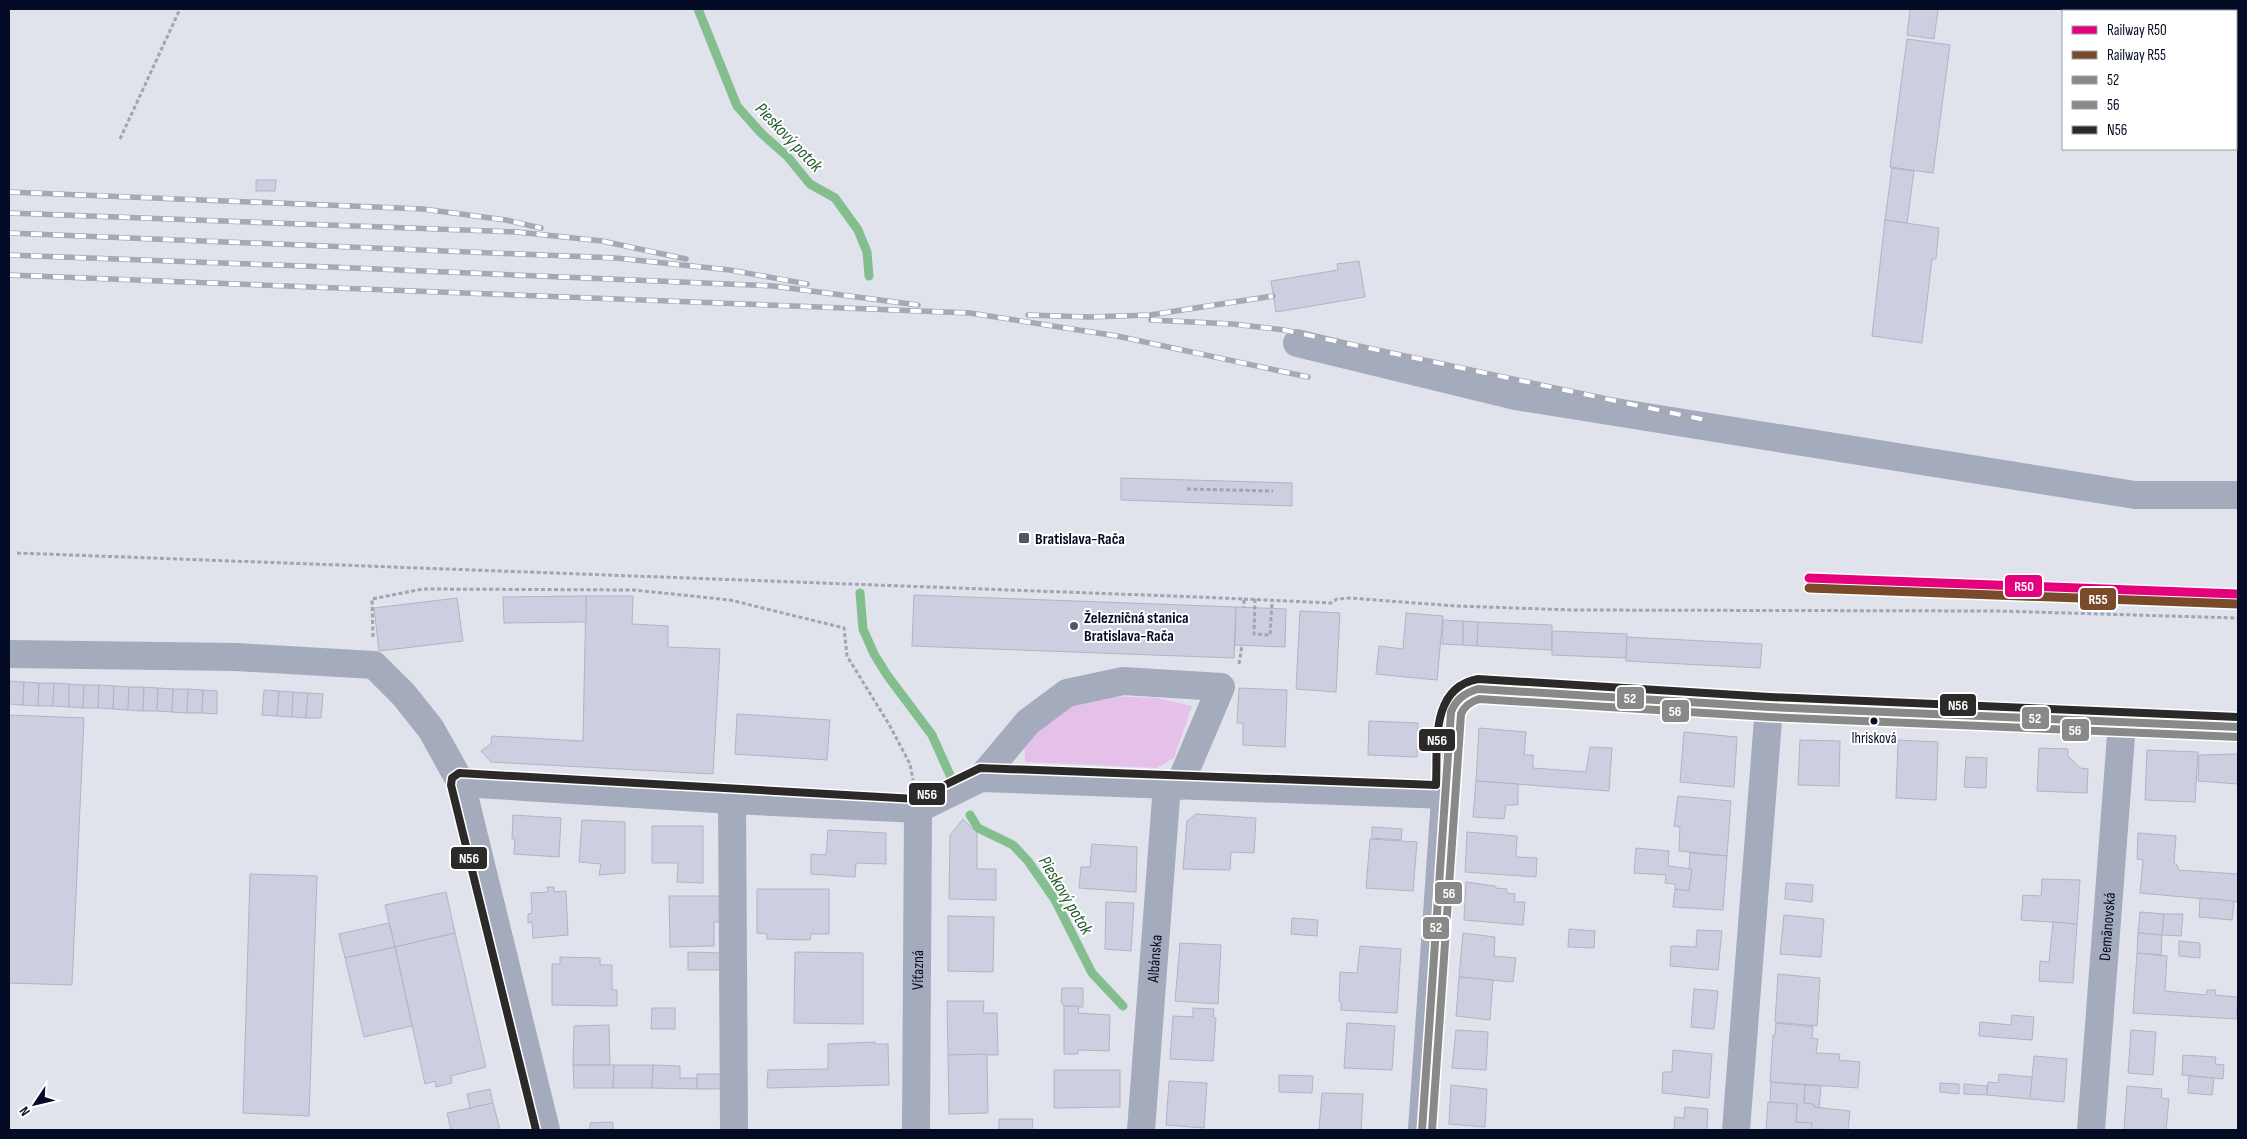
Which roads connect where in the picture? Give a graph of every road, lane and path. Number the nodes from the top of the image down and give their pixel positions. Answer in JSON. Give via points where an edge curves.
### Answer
{"nodes":[{"id":1,"x":180,"y":9,"type":"edge"},
{"id":2,"x":120,"y":139,"type":"dead end"},
{"id":3,"x":1297,"y":343,"type":"dead end"},
{"id":4,"x":1187,"y":489,"type":"dead end"},
{"id":5,"x":1273,"y":491,"type":"dead end"},
{"id":6,"x":2238,"y":495,"type":"edge"},
{"id":7,"x":17,"y":553,"type":"dead end"},
{"id":8,"x":1244,"y":599,"type":"junction"},
{"id":9,"x":1255,"y":599,"type":"junction"},
{"id":10,"x":1272,"y":604,"type":"dead end"},
{"id":11,"x":1244,"y":607,"type":"dead end"},
{"id":12,"x":2238,"y":618,"type":"edge"},
{"id":13,"x":9,"y":654,"type":"edge"},
{"id":14,"x":374,"y":665,"type":"junction"},
{"id":15,"x":1769,"y":707,"type":"junction"},
{"id":16,"x":2122,"y":723,"type":"junction"},
{"id":17,"x":2238,"y":727,"type":"edge"},
{"id":18,"x":981,"y":778,"type":"junction"},
{"id":19,"x":461,"y":783,"type":"junction"},
{"id":20,"x":1173,"y":785,"type":"junction"},
{"id":21,"x":1446,"y":795,"type":"junction"},
{"id":22,"x":732,"y":800,"type":"junction"},
{"id":23,"x":918,"y":809,"type":"junction"},
{"id":24,"x":546,"y":1130,"type":"edge"},
{"id":25,"x":734,"y":1130,"type":"edge"},
{"id":26,"x":916,"y":1130,"type":"edge"},
{"id":27,"x":1141,"y":1130,"type":"edge"},
{"id":28,"x":1422,"y":1130,"type":"edge"},
{"id":29,"x":1736,"y":1130,"type":"edge"},
{"id":30,"x":2091,"y":1130,"type":"edge"}],
"edges":[{"from":1,"to":2,"type":"path"},
{"from":3,"to":6,"type":"street","via":[[1525,398],[2135,495]]},
{"from":4,"to":5,"type":"path"},
{"from":7,"to":8,"type":"path"},
{"from":8,"to":9,"type":"path"},
{"from":8,"to":11,"type":"path"},
{"from":9,"to":10,"type":"path","via":[[1254,634],[1270,635]]},
{"from":9,"to":12,"type":"path","via":[[1331,602],[1350,598],[1573,610],[1997,611]]},
{"from":13,"to":14,"type":"street","via":[[236,657]]},
{"from":14,"to":19,"type":"street","via":[[431,729]]},
{"from":14,"to":23,"type":"path","via":[[372,599],[423,589],[634,590],[730,600],[844,628],[847,656],[910,764]]},
{"from":15,"to":16,"type":"street"},
{"from":15,"to":21,"type":"street","via":[[1478,689],[1463,695],[1451,712]]},
{"from":15,"to":29,"type":"street"},
{"from":16,"to":17,"type":"street"},
{"from":16,"to":30,"type":"street","name":"Demänovská"},
{"from":18,"to":20,"type":"street"},
{"from":18,"to":20,"type":"street","name":"Albánska","via":[[1028,722],[1067,694],[1123,680],[1222,687]]},
{"from":18,"to":23,"type":"street"},
{"from":19,"to":22,"type":"street"},
{"from":19,"to":24,"type":"street"},
{"from":20,"to":21,"type":"street"},
{"from":20,"to":27,"type":"street","name":"Albánska"},
{"from":21,"to":28,"type":"street"},
{"from":22,"to":23,"type":"street"},
{"from":22,"to":25,"type":"street"},
{"from":23,"to":26,"type":"street","name":"Víťazná"}]}
